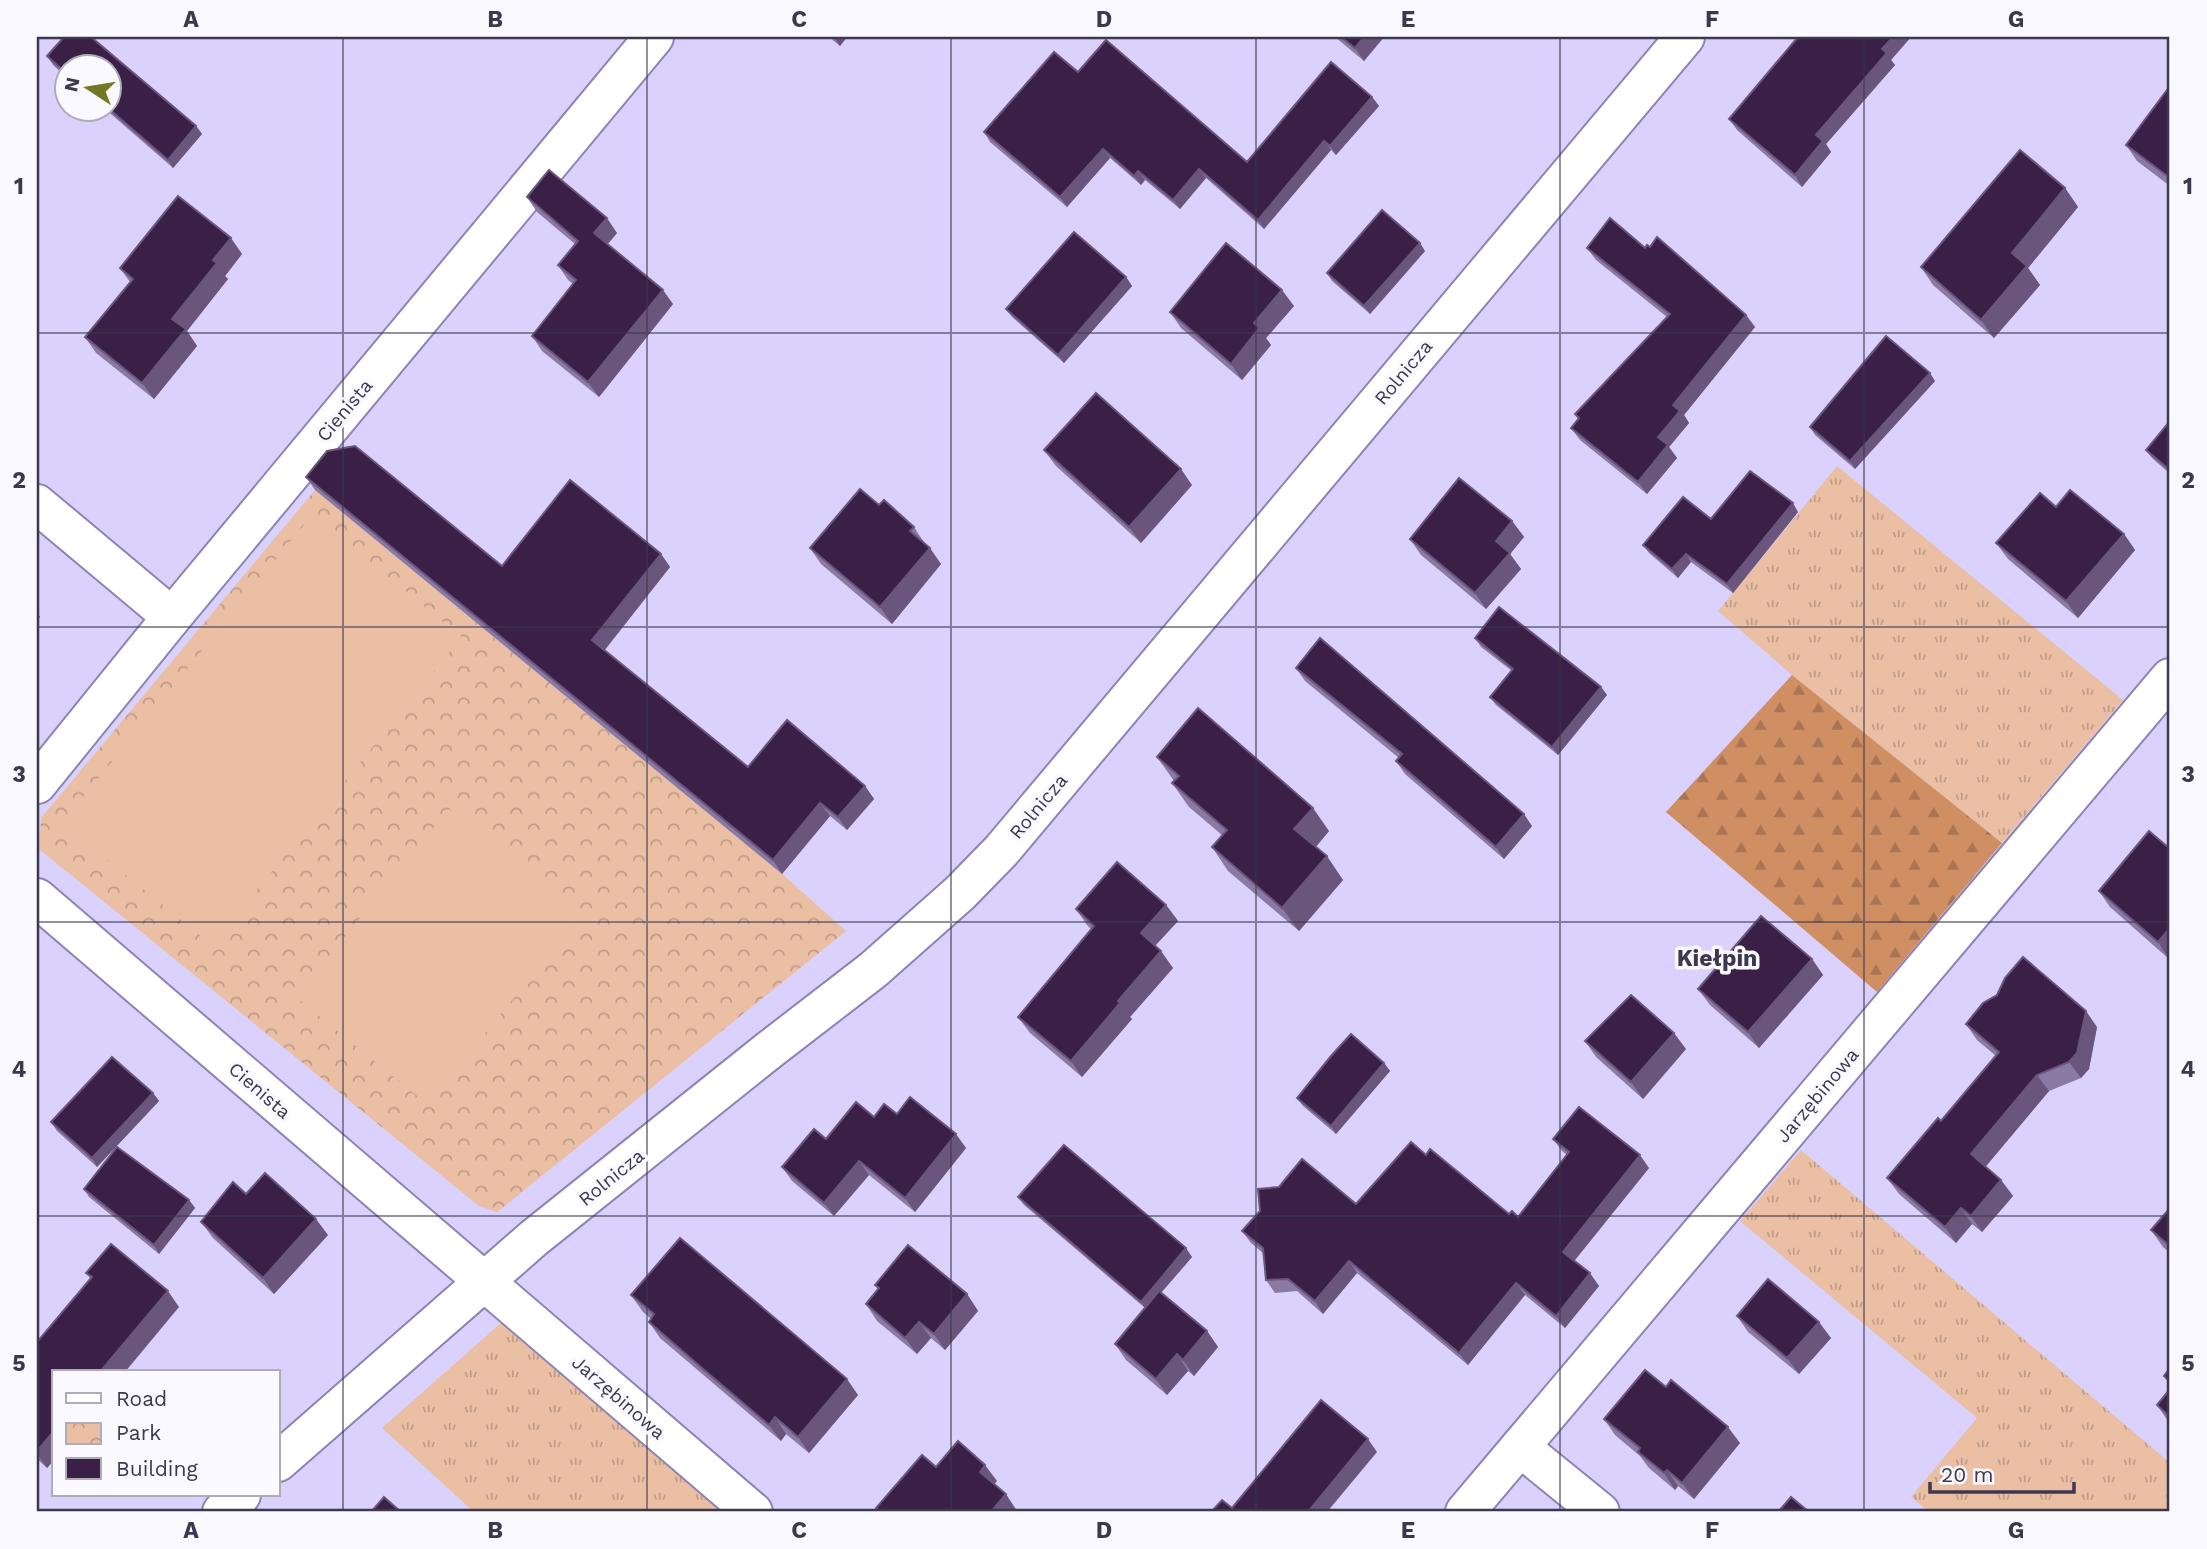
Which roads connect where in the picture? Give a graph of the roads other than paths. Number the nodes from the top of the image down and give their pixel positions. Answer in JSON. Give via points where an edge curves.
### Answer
{"nodes":[{"id":1,"x":654,"y":37,"type":"edge"},
{"id":2,"x":1685,"y":37,"type":"edge"},
{"id":3,"x":37,"y":504,"type":"edge"},
{"id":4,"x":172,"y":617,"type":"junction"},
{"id":5,"x":2170,"y":678,"type":"edge"},
{"id":6,"x":37,"y":784,"type":"edge"},
{"id":7,"x":37,"y":898,"type":"edge"},
{"id":8,"x":484,"y":1282,"type":"junction"},
{"id":9,"x":1520,"y":1447,"type":"junction"},
{"id":10,"x":280,"y":1460,"type":"edge"},
{"id":11,"x":240,"y":1496,"type":"edge"},
{"id":12,"x":222,"y":1512,"type":"edge"},
{"id":13,"x":753,"y":1512,"type":"edge"},
{"id":14,"x":1465,"y":1512,"type":"edge"},
{"id":15,"x":1600,"y":1512,"type":"edge"}],
"edges":[{"from":1,"to":4,"type":"street","name":"Cienista"},
{"from":2,"to":8,"type":"street","name":"Rolnicza","via":[[1001,851],[873,970]]},
{"from":3,"to":4,"type":"street"},
{"from":4,"to":6,"type":"street","name":"Cienista"},
{"from":5,"to":9,"type":"street","name":"Jarzębinowa"},
{"from":7,"to":8,"type":"street","name":"Cienista"},
{"from":8,"to":10,"type":"street","name":"Rolnicza"},
{"from":8,"to":13,"type":"street","name":"Jarzębinowa"},
{"from":9,"to":14,"type":"street","name":"Jarzębinowa"},
{"from":9,"to":15,"type":"street"},
{"from":11,"to":12,"type":"street"}]}
